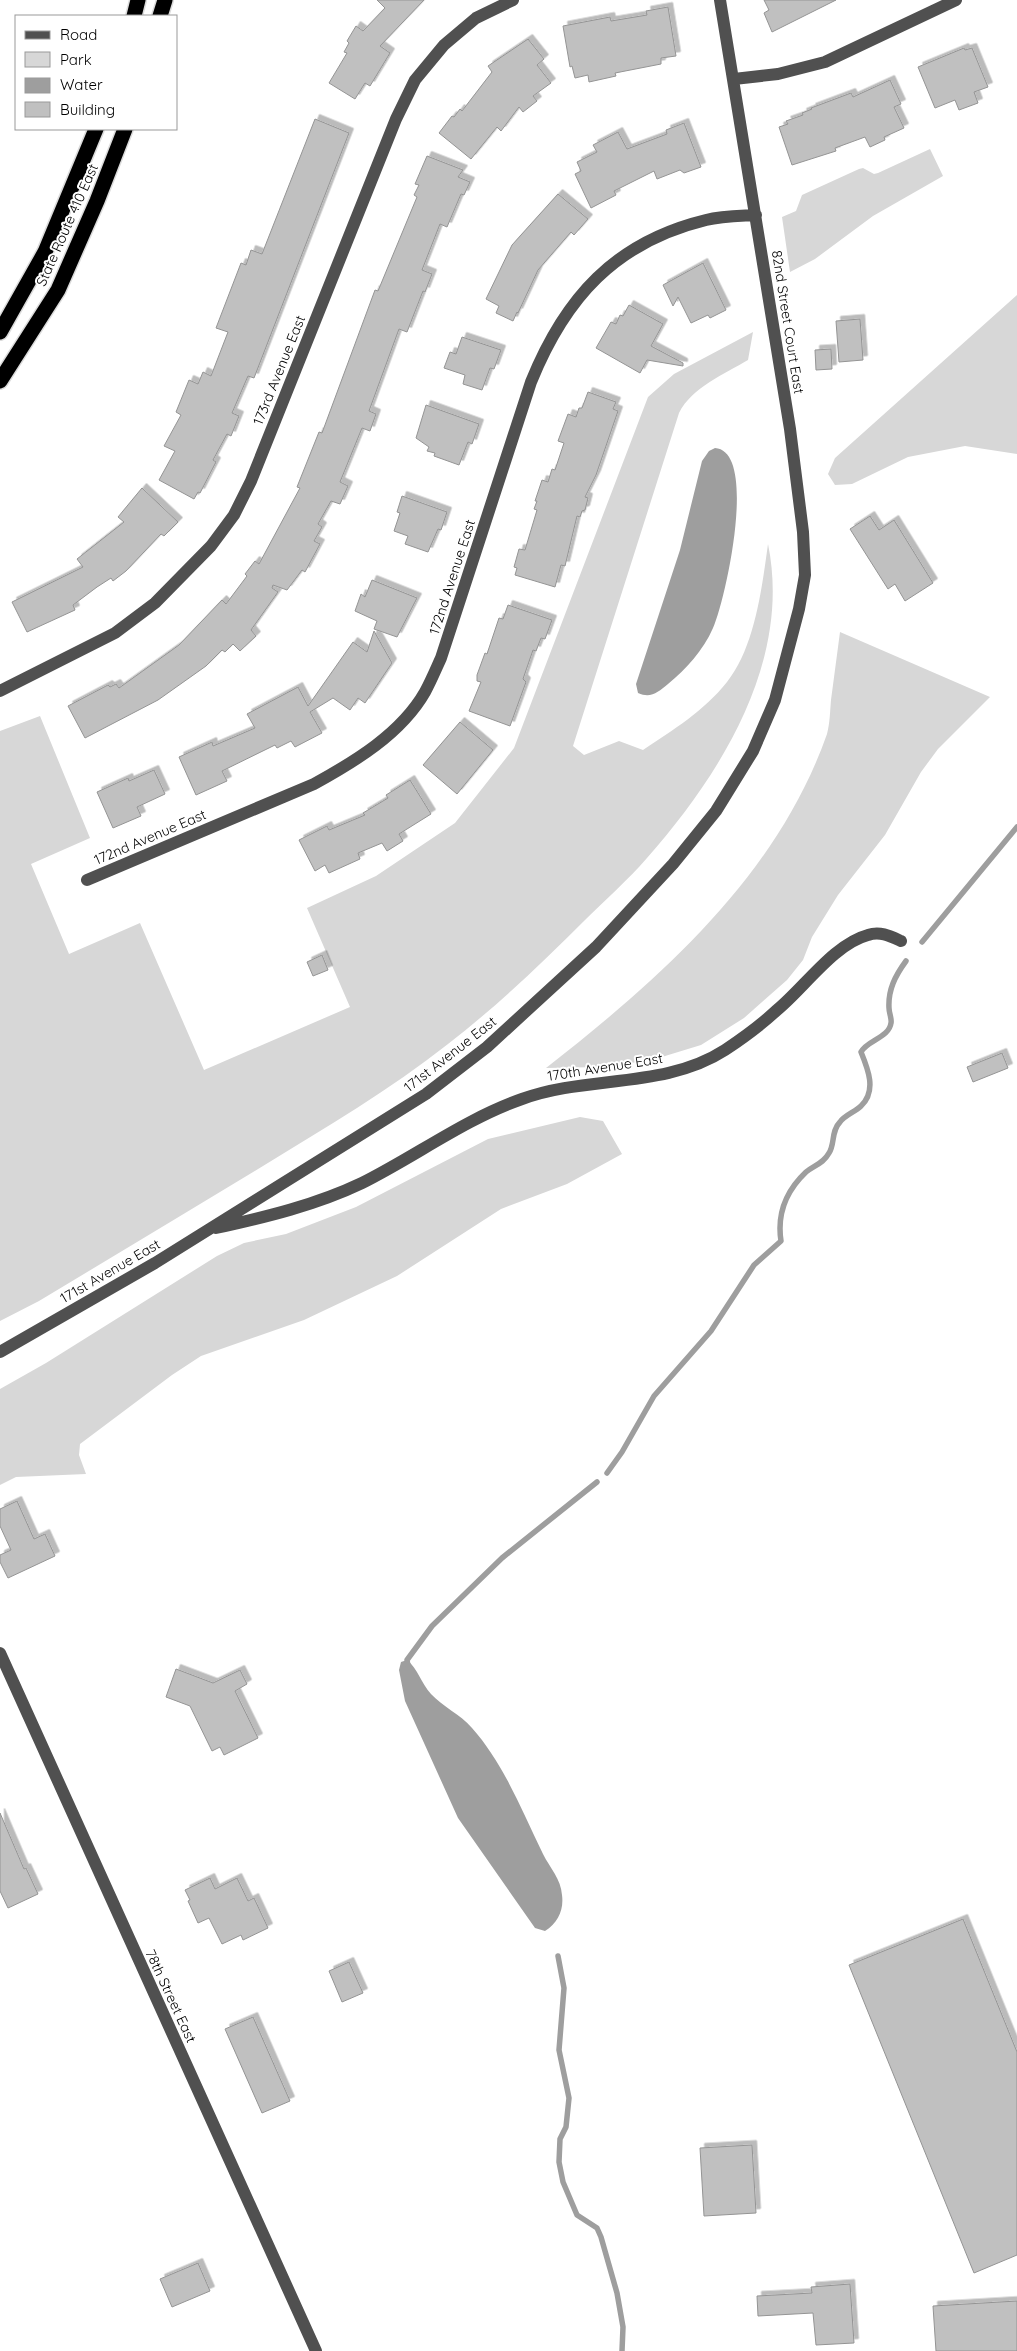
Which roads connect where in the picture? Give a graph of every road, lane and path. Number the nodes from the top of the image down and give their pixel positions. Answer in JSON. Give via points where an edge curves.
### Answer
{"nodes":[{"id":1,"x":138,"y":0,"type":"edge"},
{"id":2,"x":165,"y":0,"type":"edge"},
{"id":3,"x":513,"y":0,"type":"edge"},
{"id":4,"x":720,"y":0,"type":"edge"},
{"id":5,"x":956,"y":0,"type":"edge"},
{"id":6,"x":134,"y":15,"type":"edge"},
{"id":7,"x":160,"y":15,"type":"edge"},
{"id":8,"x":734,"y":79,"type":"junction"},
{"id":9,"x":96,"y":130,"type":"edge"},
{"id":10,"x":125,"y":130,"type":"edge"},
{"id":11,"x":756,"y":215,"type":"junction"},
{"id":12,"x":0,"y":332,"type":"edge"},
{"id":13,"x":0,"y":381,"type":"edge"},
{"id":14,"x":789,"y":650,"type":"joint"},
{"id":15,"x":0,"y":691,"type":"edge"},
{"id":16,"x":87,"y":880,"type":"dead end"},
{"id":17,"x":901,"y":941,"type":"dead end"},
{"id":18,"x":206,"y":1230,"type":"junction"},
{"id":19,"x":0,"y":1352,"type":"edge"},
{"id":20,"x":0,"y":1653,"type":"edge"},
{"id":21,"x":316,"y":2351,"type":"edge"}],
"edges":[{"from":1,"to":6,"type":"highway"},
{"from":2,"to":7,"type":"highway"},
{"from":3,"to":15,"type":"street","name":"173rd Avenue East","via":[[476,18],[444,45],[415,80],[396,119],[251,481],[229,523],[155,603],[116,633]]},
{"from":4,"to":8,"type":"street","name":"82nd Street Court East"},
{"from":5,"to":8,"type":"street","via":[[825,62],[778,74]]},
{"from":8,"to":11,"type":"street","name":"82nd Street Court East"},
{"from":9,"to":12,"type":"highway","name":"State Route 410 East","via":[[45,252]]},
{"from":10,"to":13,"type":"highway","name":"State Route 410 East","via":[[58,290]]},
{"from":11,"to":14,"type":"street","name":"82nd Street Court East","via":[[803,532],[805,575]]},
{"from":11,"to":16,"type":"street","name":"172nd Avenue East","via":[[708,220],[654,239],[594,279],[568,309],[531,382],[441,658],[424,694],[401,722],[345,767],[314,784]]},
{"from":14,"to":18,"type":"street","name":"171st Avenue East","via":[[775,700],[756,742],[716,811],[673,864],[596,946],[487,1046],[426,1094]]},
{"from":17,"to":18,"type":"street","name":"170th Avenue East","via":[[870,934],[844,947],[750,1032],[723,1051],[695,1064],[634,1080],[565,1087],[522,1099],[484,1115],[353,1186],[311,1204]]},
{"from":18,"to":19,"type":"street","name":"171st Avenue East"},
{"from":20,"to":21,"type":"street","name":"78th Street East"}]}
